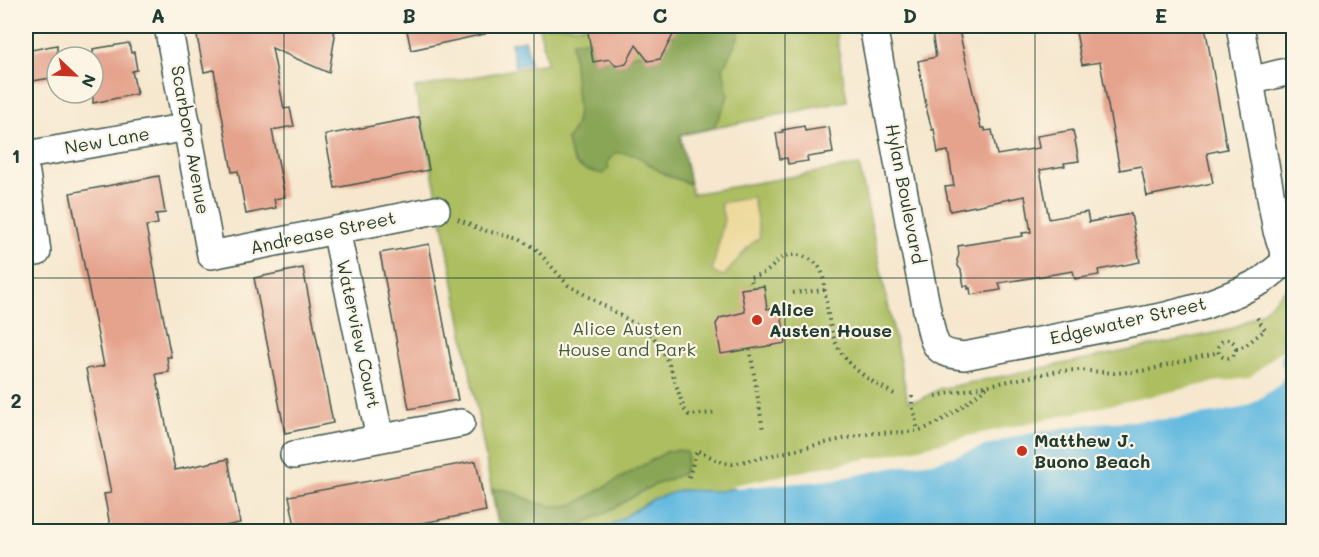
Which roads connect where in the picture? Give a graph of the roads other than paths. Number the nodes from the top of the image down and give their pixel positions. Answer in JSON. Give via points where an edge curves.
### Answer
{"nodes":[{"id":1,"x":168,"y":26,"type":"edge"},
{"id":2,"x":873,"y":26,"type":"edge"},
{"id":3,"x":1240,"y":26,"type":"edge"},
{"id":4,"x":1293,"y":70,"type":"edge"},
{"id":5,"x":1250,"y":81,"type":"junction"},
{"id":6,"x":188,"y":127,"type":"junction"},
{"id":7,"x":26,"y":154,"type":"edge"},
{"id":8,"x":26,"y":173,"type":"edge"},
{"id":9,"x":442,"y":217,"type":"road end"},
{"id":10,"x":336,"y":230,"type":"junction"},
{"id":11,"x":37,"y":252,"type":"dead end"},
{"id":12,"x":211,"y":255,"type":"joint"},
{"id":13,"x":1290,"y":258,"type":"edge"},
{"id":14,"x":950,"y":355,"type":"joint"},
{"id":15,"x":461,"y":423,"type":"dead end"},
{"id":16,"x":380,"y":438,"type":"junction"},
{"id":17,"x":294,"y":455,"type":"dead end"}],
"edges":[{"from":1,"to":6,"type":"street","name":"Scarboro Avenue"},
{"from":2,"to":14,"type":"street","name":"Hylan Boulevard","via":[[934,342]]},
{"from":3,"to":5,"type":"street"},
{"from":4,"to":5,"type":"street"},
{"from":5,"to":13,"type":"street","via":[[1277,231]]},
{"from":6,"to":7,"type":"street","name":"New Lane"},
{"from":6,"to":12,"type":"street","name":"Scarboro Avenue"},
{"from":8,"to":11,"type":"street"},
{"from":9,"to":10,"type":"street","name":"Andrease Street"},
{"from":10,"to":12,"type":"street","name":"Andrease Street"},
{"from":10,"to":16,"type":"street","name":"Waterview Court"},
{"from":13,"to":14,"type":"street","name":"Edgewater Street","via":[[1263,280],[1203,306],[976,354]]},
{"from":15,"to":16,"type":"street"},
{"from":16,"to":17,"type":"street"}]}
